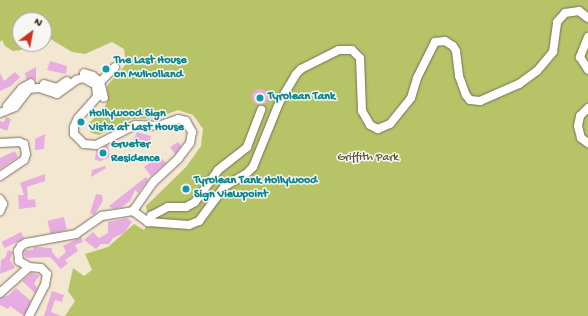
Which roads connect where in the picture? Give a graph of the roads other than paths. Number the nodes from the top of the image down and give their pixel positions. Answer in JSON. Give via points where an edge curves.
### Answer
{"nodes":[{"id":1,"x":588,"y":18,"type":"edge"},
{"id":2,"x":588,"y":37,"type":"edge"},
{"id":3,"x":115,"y":68,"type":"dead end"},
{"id":4,"x":588,"y":70,"type":"edge"},
{"id":5,"x":100,"y":82,"type":"junction"},
{"id":6,"x":104,"y":98,"type":"dead end"},
{"id":7,"x":0,"y":108,"type":"edge"},
{"id":8,"x":588,"y":108,"type":"edge"},
{"id":9,"x":260,"y":110,"type":"dead end"},
{"id":10,"x":0,"y":113,"type":"edge"},
{"id":11,"x":0,"y":143,"type":"edge"},
{"id":12,"x":588,"y":143,"type":"edge"},
{"id":13,"x":0,"y":176,"type":"edge"},
{"id":14,"x":0,"y":199,"type":"edge"},
{"id":15,"x":133,"y":211,"type":"junction"},
{"id":16,"x":0,"y":212,"type":"edge"},
{"id":17,"x":148,"y":222,"type":"junction"},
{"id":18,"x":29,"y":267,"type":"junction"},
{"id":19,"x":0,"y":293,"type":"edge"},
{"id":20,"x":30,"y":316,"type":"edge"}],
"edges":[{"from":1,"to":17,"type":"street","via":[[579,11],[565,13],[557,22],[553,52],[537,70],[516,86],[480,101],[473,101],[466,95],[458,76],[457,54],[453,46],[445,41],[436,42],[429,52],[411,98],[388,126],[378,129],[370,125],[362,111],[360,58],[347,49],[336,51],[301,68],[296,74],[280,101],[252,167],[225,186],[199,222],[189,225]]},
{"from":2,"to":4,"type":"street","via":[[580,57]]},
{"from":3,"to":5,"type":"street"},
{"from":5,"to":6,"type":"street"},
{"from":5,"to":7,"type":"street","via":[[84,73],[73,76],[57,88],[37,82],[28,83],[11,104]]},
{"from":8,"to":12,"type":"street","via":[[580,116],[578,126],[581,138]]},
{"from":9,"to":17,"type":"street","via":[[247,147],[218,170],[195,202],[186,207],[168,207],[154,214]]},
{"from":10,"to":15,"type":"street","via":[[15,106],[29,89],[39,88],[56,94],[83,78],[96,86],[97,97],[76,122],[74,134],[84,144],[96,145],[135,125],[158,126],[178,119],[186,121],[192,132],[190,143],[178,160],[154,181]]},
{"from":11,"to":13,"type":"street","via":[[24,144],[26,154],[24,160]]},
{"from":14,"to":16,"type":"street","via":[[3,204]]},
{"from":15,"to":17,"type":"street"},
{"from":15,"to":18,"type":"street","via":[[98,217],[80,232],[72,235],[26,243],[17,255],[23,265]]},
{"from":18,"to":19,"type":"street"},
{"from":18,"to":20,"type":"street","via":[[41,268],[47,274],[45,285]]}]}
